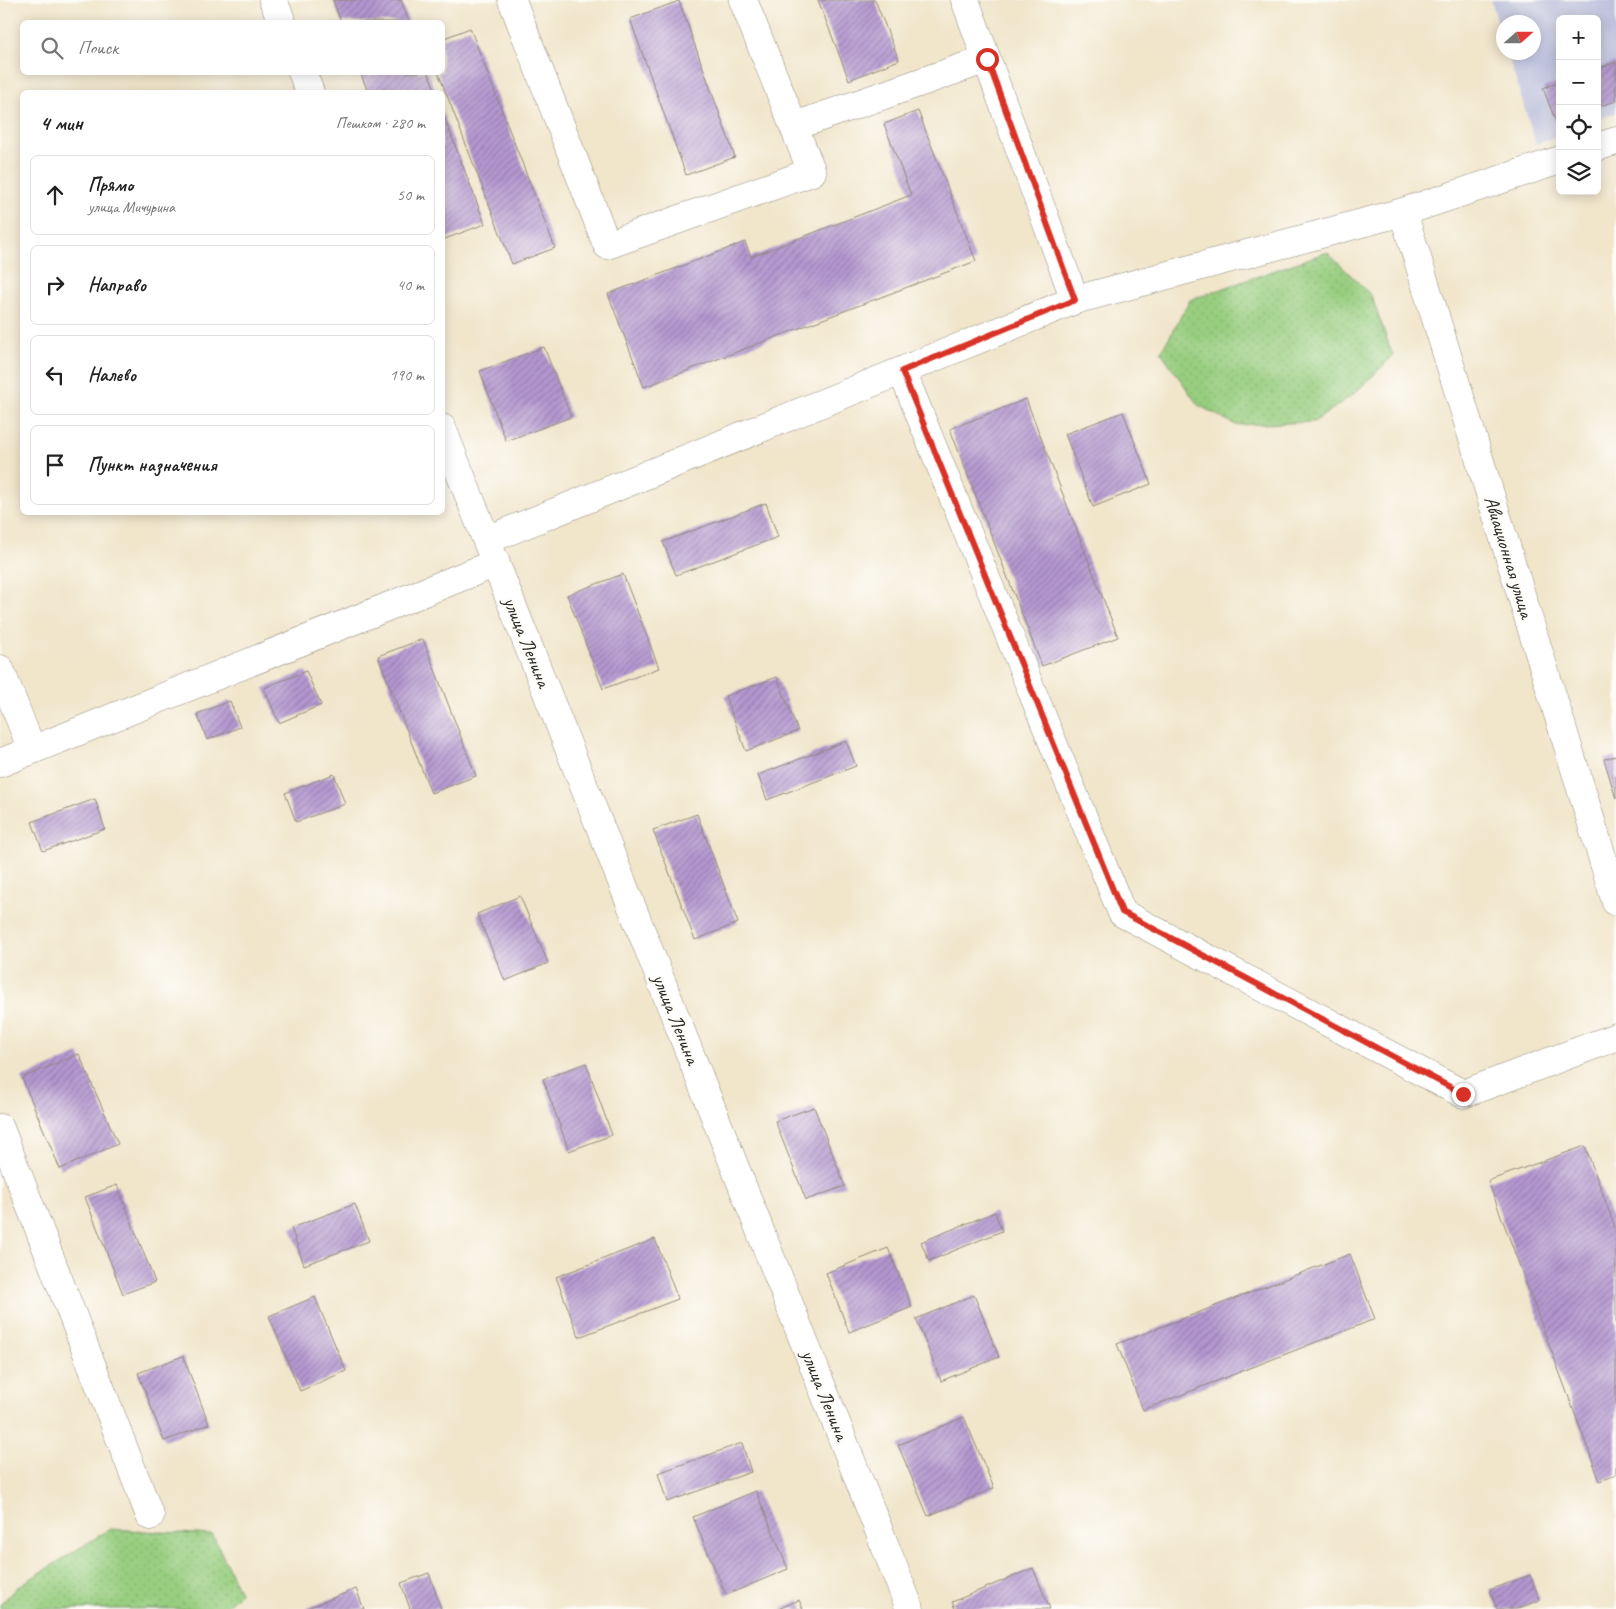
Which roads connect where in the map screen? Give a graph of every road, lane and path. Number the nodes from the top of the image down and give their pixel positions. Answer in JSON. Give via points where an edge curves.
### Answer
{"nodes":[{"id":1,"x":274,"y":0,"type":"edge"},
{"id":2,"x":512,"y":0,"type":"edge"},
{"id":3,"x":743,"y":0,"type":"edge"},
{"id":4,"x":965,"y":0,"type":"edge"},
{"id":5,"x":281,"y":20,"type":"edge"},
{"id":6,"x":987,"y":59,"type":"junction"},
{"id":7,"x":303,"y":75,"type":"edge"},
{"id":8,"x":309,"y":90,"type":"edge"},
{"id":9,"x":795,"y":126,"type":"junction"},
{"id":10,"x":1616,"y":141,"type":"edge"},
{"id":11,"x":1601,"y":147,"type":"edge"},
{"id":12,"x":1556,"y":161,"type":"edge"},
{"id":13,"x":1403,"y":212,"type":"junction"},
{"id":14,"x":1075,"y":300,"type":"junction"},
{"id":15,"x":902,"y":371,"type":"junction"},
{"id":16,"x":445,"y":436,"type":"edge"},
{"id":17,"x":491,"y":552,"type":"junction"},
{"id":18,"x":0,"y":669,"type":"edge"},
{"id":19,"x":32,"y":750,"type":"junction"},
{"id":20,"x":0,"y":763,"type":"edge"},
{"id":21,"x":1616,"y":902,"type":"edge"},
{"id":22,"x":1616,"y":1037,"type":"edge"},
{"id":23,"x":0,"y":1128,"type":"edge"},
{"id":24,"x":150,"y":1516,"type":"dead end"},
{"id":25,"x":910,"y":1609,"type":"edge"}],
"edges":[{"from":1,"to":5,"type":"street"},
{"from":2,"to":9,"type":"street","via":[[607,244],[812,172]]},
{"from":3,"to":9,"type":"street"},
{"from":4,"to":6,"type":"street"},
{"from":6,"to":9,"type":"street"},
{"from":6,"to":14,"type":"street"},
{"from":7,"to":8,"type":"street"},
{"from":10,"to":11,"type":"street"},
{"from":12,"to":13,"type":"street"},
{"from":13,"to":14,"type":"street"},
{"from":13,"to":21,"type":"street","name":"Авиационная улица"},
{"from":14,"to":15,"type":"street"},
{"from":15,"to":17,"type":"street"},
{"from":15,"to":22,"type":"street","via":[[1122,912],[1463,1094]]},
{"from":16,"to":17,"type":"street","name":"улица Ленина"},
{"from":17,"to":19,"type":"street"},
{"from":17,"to":25,"type":"street","name":"улица Ленина"},
{"from":18,"to":19,"type":"street"},
{"from":19,"to":20,"type":"street"},
{"from":23,"to":24,"type":"street"}]}
